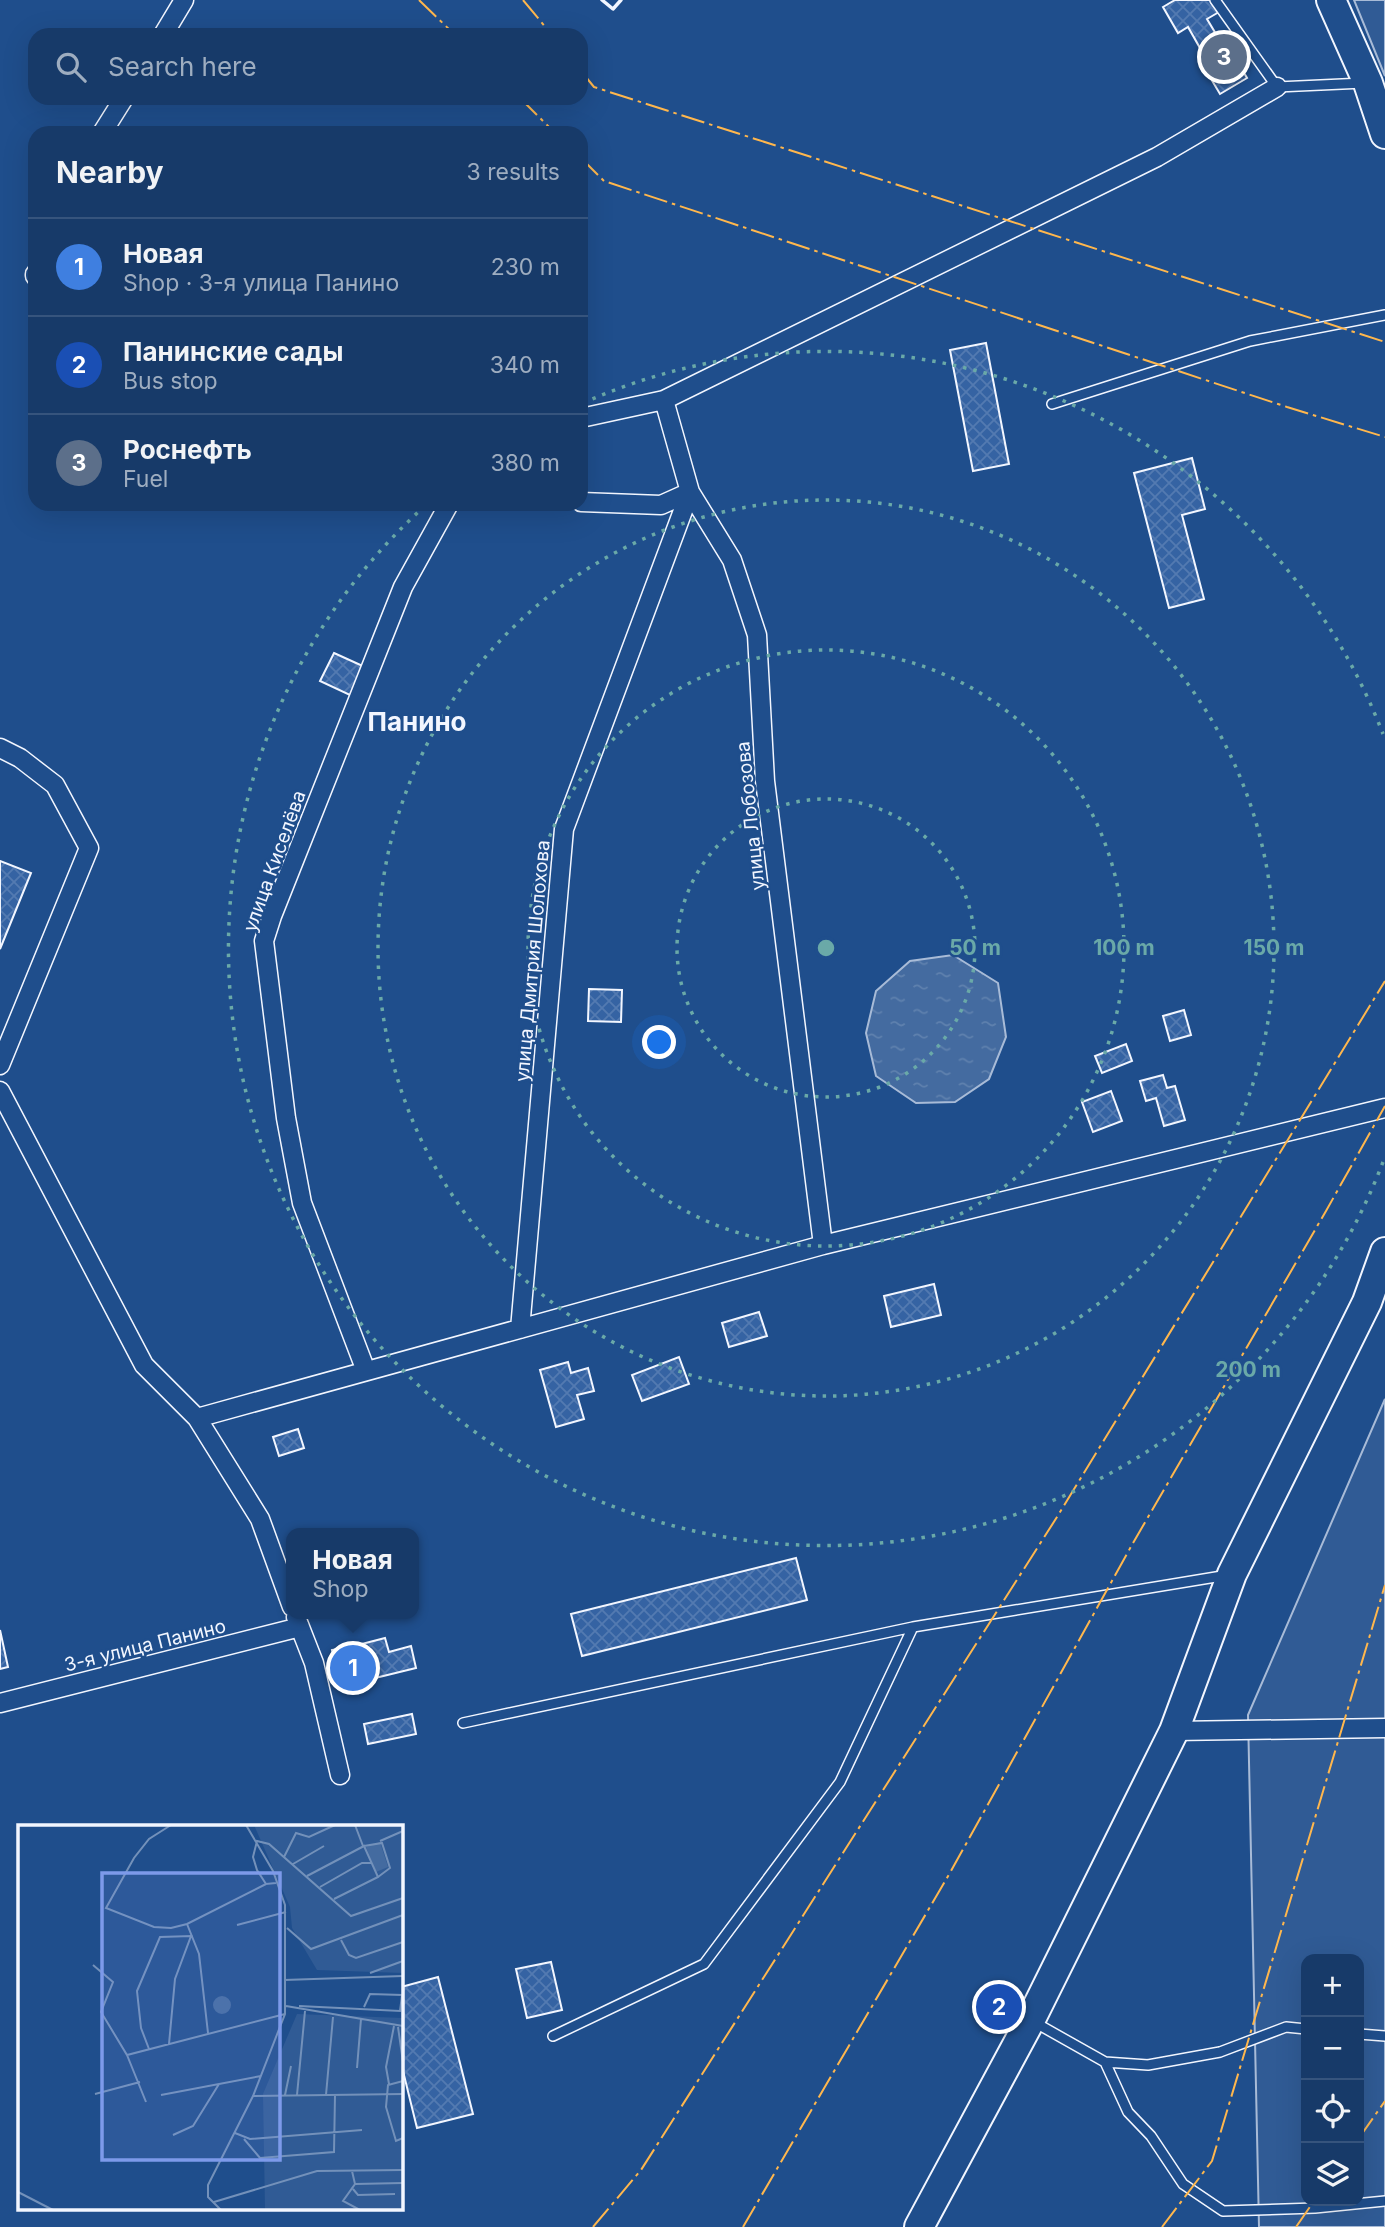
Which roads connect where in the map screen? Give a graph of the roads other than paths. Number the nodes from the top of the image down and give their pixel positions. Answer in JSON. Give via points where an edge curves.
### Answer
{"nodes":[{"id":1,"x":184,"y":0,"type":"edge"},
{"id":2,"x":1215,"y":0,"type":"edge"},
{"id":3,"x":1331,"y":0,"type":"edge"},
{"id":4,"x":167,"y":28,"type":"edge"},
{"id":5,"x":1368,"y":83,"type":"junction"},
{"id":6,"x":1277,"y":87,"type":"junction"},
{"id":7,"x":120,"y":105,"type":"edge"},
{"id":8,"x":106,"y":126,"type":"edge"},
{"id":9,"x":1385,"y":134,"type":"edge"},
{"id":10,"x":1385,"y":315,"type":"edge"},
{"id":11,"x":664,"y":400,"type":"junction"},
{"id":12,"x":1052,"y":404,"type":"dead end"},
{"id":13,"x":588,"y":416,"type":"edge"},
{"id":14,"x":691,"y":492,"type":"junction"},
{"id":15,"x":588,"y":502,"type":"edge"},
{"id":16,"x":445,"y":511,"type":"edge"},
{"id":17,"x":0,"y":748,"type":"edge"},
{"id":18,"x":0,"y":1065,"type":"edge"},
{"id":19,"x":0,"y":1091,"type":"edge"},
{"id":20,"x":1385,"y":1108,"type":"edge"},
{"id":21,"x":823,"y":1245,"type":"junction"},
{"id":22,"x":1385,"y":1252,"type":"edge"},
{"id":23,"x":520,"y":1329,"type":"junction"},
{"id":24,"x":366,"y":1371,"type":"junction"},
{"id":25,"x":197,"y":1418,"type":"junction"},
{"id":26,"x":1233,"y":1574,"type":"junction"},
{"id":27,"x":286,"y":1590,"type":"edge"},
{"id":28,"x":297,"y":1620,"type":"edge"},
{"id":29,"x":912,"y":1627,"type":"junction"},
{"id":30,"x":0,"y":1703,"type":"edge"},
{"id":31,"x":463,"y":1723,"type":"dead end"},
{"id":32,"x":1385,"y":1728,"type":"edge"},
{"id":33,"x":1174,"y":1731,"type":"junction"},
{"id":34,"x":340,"y":1775,"type":"dead end"},
{"id":35,"x":1030,"y":2021,"type":"junction"},
{"id":36,"x":1301,"y":2028,"type":"edge"},
{"id":37,"x":1364,"y":2034,"type":"edge"},
{"id":38,"x":553,"y":2036,"type":"dead end"},
{"id":39,"x":1385,"y":2036,"type":"edge"},
{"id":40,"x":1105,"y":2062,"type":"junction"},
{"id":41,"x":1385,"y":2201,"type":"edge"},
{"id":42,"x":919,"y":2227,"type":"edge"}],
"edges":[{"from":1,"to":4,"type":"street"},
{"from":2,"to":6,"type":"lane"},
{"from":3,"to":5,"type":"main road"},
{"from":5,"to":6,"type":"lane"},
{"from":5,"to":9,"type":"main road"},
{"from":6,"to":11,"type":"street","via":[[1157,157]]},
{"from":7,"to":8,"type":"street"},
{"from":10,"to":12,"type":"lane","via":[[1250,341]]},
{"from":11,"to":13,"type":"street"},
{"from":11,"to":14,"type":"street","name":"улица Лобозова"},
{"from":14,"to":15,"type":"street","via":[[661,505]]},
{"from":14,"to":21,"type":"street","name":"улица Лобозова","via":[[733,559],[757,635],[765,781]]},
{"from":14,"to":23,"type":"street","name":"улица Дмитрия Шолохова","via":[[564,829]]},
{"from":16,"to":24,"type":"street","name":"улица Киселёва","via":[[403,587],[264,941],[286,1118],[302,1203]]},
{"from":17,"to":18,"type":"street","via":[[55,785],[89,848]]},
{"from":19,"to":25,"type":"street","via":[[144,1366]]},
{"from":20,"to":21,"type":"street"},
{"from":21,"to":23,"type":"street"},
{"from":22,"to":26,"type":"main road","via":[[1367,1302]]},
{"from":23,"to":24,"type":"street"},
{"from":24,"to":25,"type":"street"},
{"from":25,"to":27,"type":"street","via":[[260,1519]]},
{"from":26,"to":29,"type":"lane"},
{"from":26,"to":33,"type":"main road"},
{"from":28,"to":30,"type":"street","name":"3-я улица Панино"},
{"from":28,"to":34,"type":"street","via":[[314,1663]]},
{"from":29,"to":31,"type":"lane"},
{"from":29,"to":38,"type":"lane","via":[[840,1782],[704,1964]]},
{"from":32,"to":33,"type":"street"},
{"from":33,"to":35,"type":"main road"},
{"from":35,"to":40,"type":"lane"},
{"from":35,"to":42,"type":"main road"},
{"from":36,"to":40,"type":"lane","via":[[1286,2027],[1220,2052],[1148,2065]]},
{"from":37,"to":39,"type":"lane"},
{"from":40,"to":41,"type":"lane","via":[[1128,2112],[1152,2136],[1183,2184],[1223,2211]]}]}
